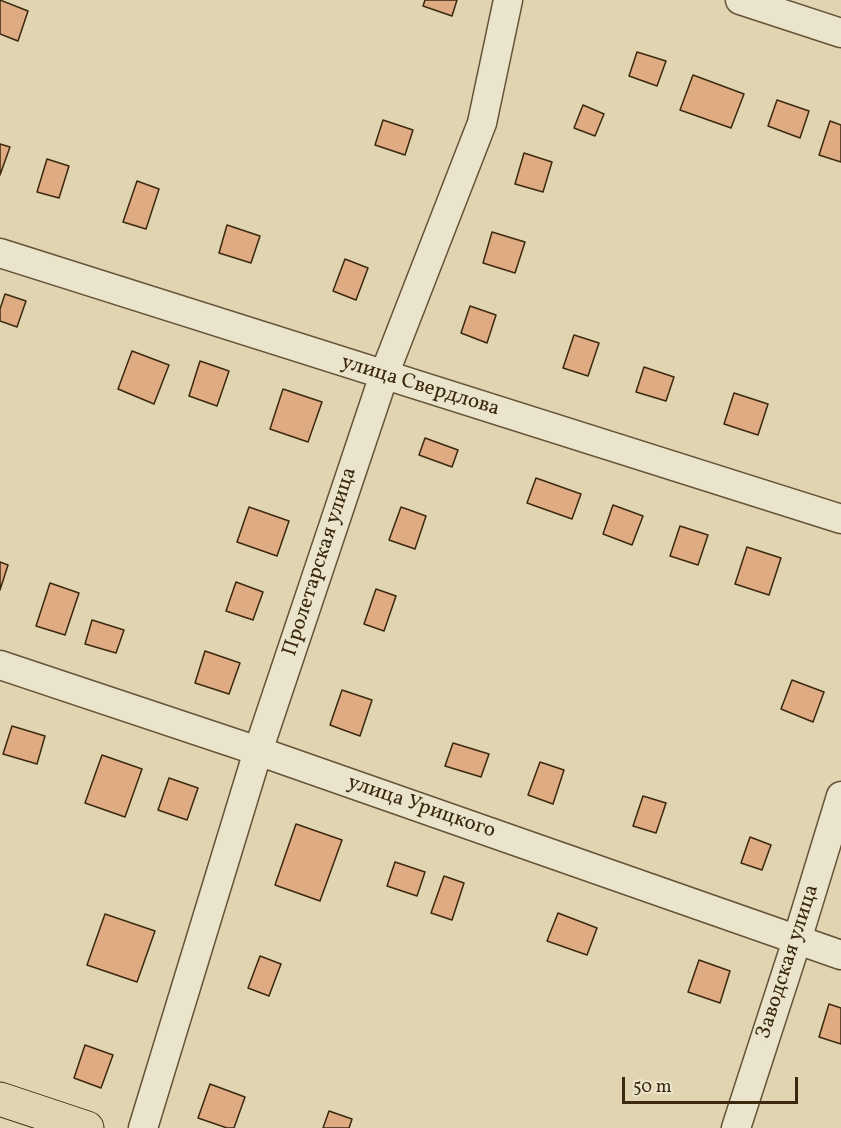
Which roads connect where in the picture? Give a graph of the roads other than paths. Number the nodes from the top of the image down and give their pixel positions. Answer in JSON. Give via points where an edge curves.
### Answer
{"nodes":[{"id":1,"x":508,"y":0,"type":"edge"},
{"id":2,"x":740,"y":0,"type":"edge"},
{"id":3,"x":841,"y":33,"type":"edge"},
{"id":4,"x":0,"y":253,"type":"edge"},
{"id":5,"x":384,"y":375,"type":"junction"},
{"id":6,"x":841,"y":519,"type":"edge"},
{"id":7,"x":0,"y":665,"type":"edge"},
{"id":8,"x":258,"y":751,"type":"junction"},
{"id":9,"x":841,"y":796,"type":"edge"},
{"id":10,"x":797,"y":940,"type":"junction"},
{"id":11,"x":841,"y":955,"type":"edge"},
{"id":12,"x":0,"y":1099,"type":"edge"},
{"id":13,"x":87,"y":1128,"type":"edge"},
{"id":14,"x":143,"y":1128,"type":"edge"},
{"id":15,"x":736,"y":1128,"type":"edge"}],
"edges":[{"from":1,"to":5,"type":"street","name":"Пролетарская улица","via":[[482,123]]},
{"from":2,"to":3,"type":"street"},
{"from":4,"to":5,"type":"street","name":"улица Свердлова"},
{"from":5,"to":6,"type":"street","name":"улица Свердлова"},
{"from":5,"to":8,"type":"street","name":"Пролетарская улица"},
{"from":7,"to":8,"type":"street","name":"улица Урицкого"},
{"from":8,"to":10,"type":"street","name":"улица Урицкого"},
{"from":8,"to":14,"type":"street","name":"Пролетарская улица"},
{"from":9,"to":10,"type":"street","name":"Заводская улица"},
{"from":10,"to":11,"type":"street","name":"улица Урицкого"},
{"from":10,"to":15,"type":"street","name":"Заводская улица"},
{"from":12,"to":13,"type":"main road"}]}
